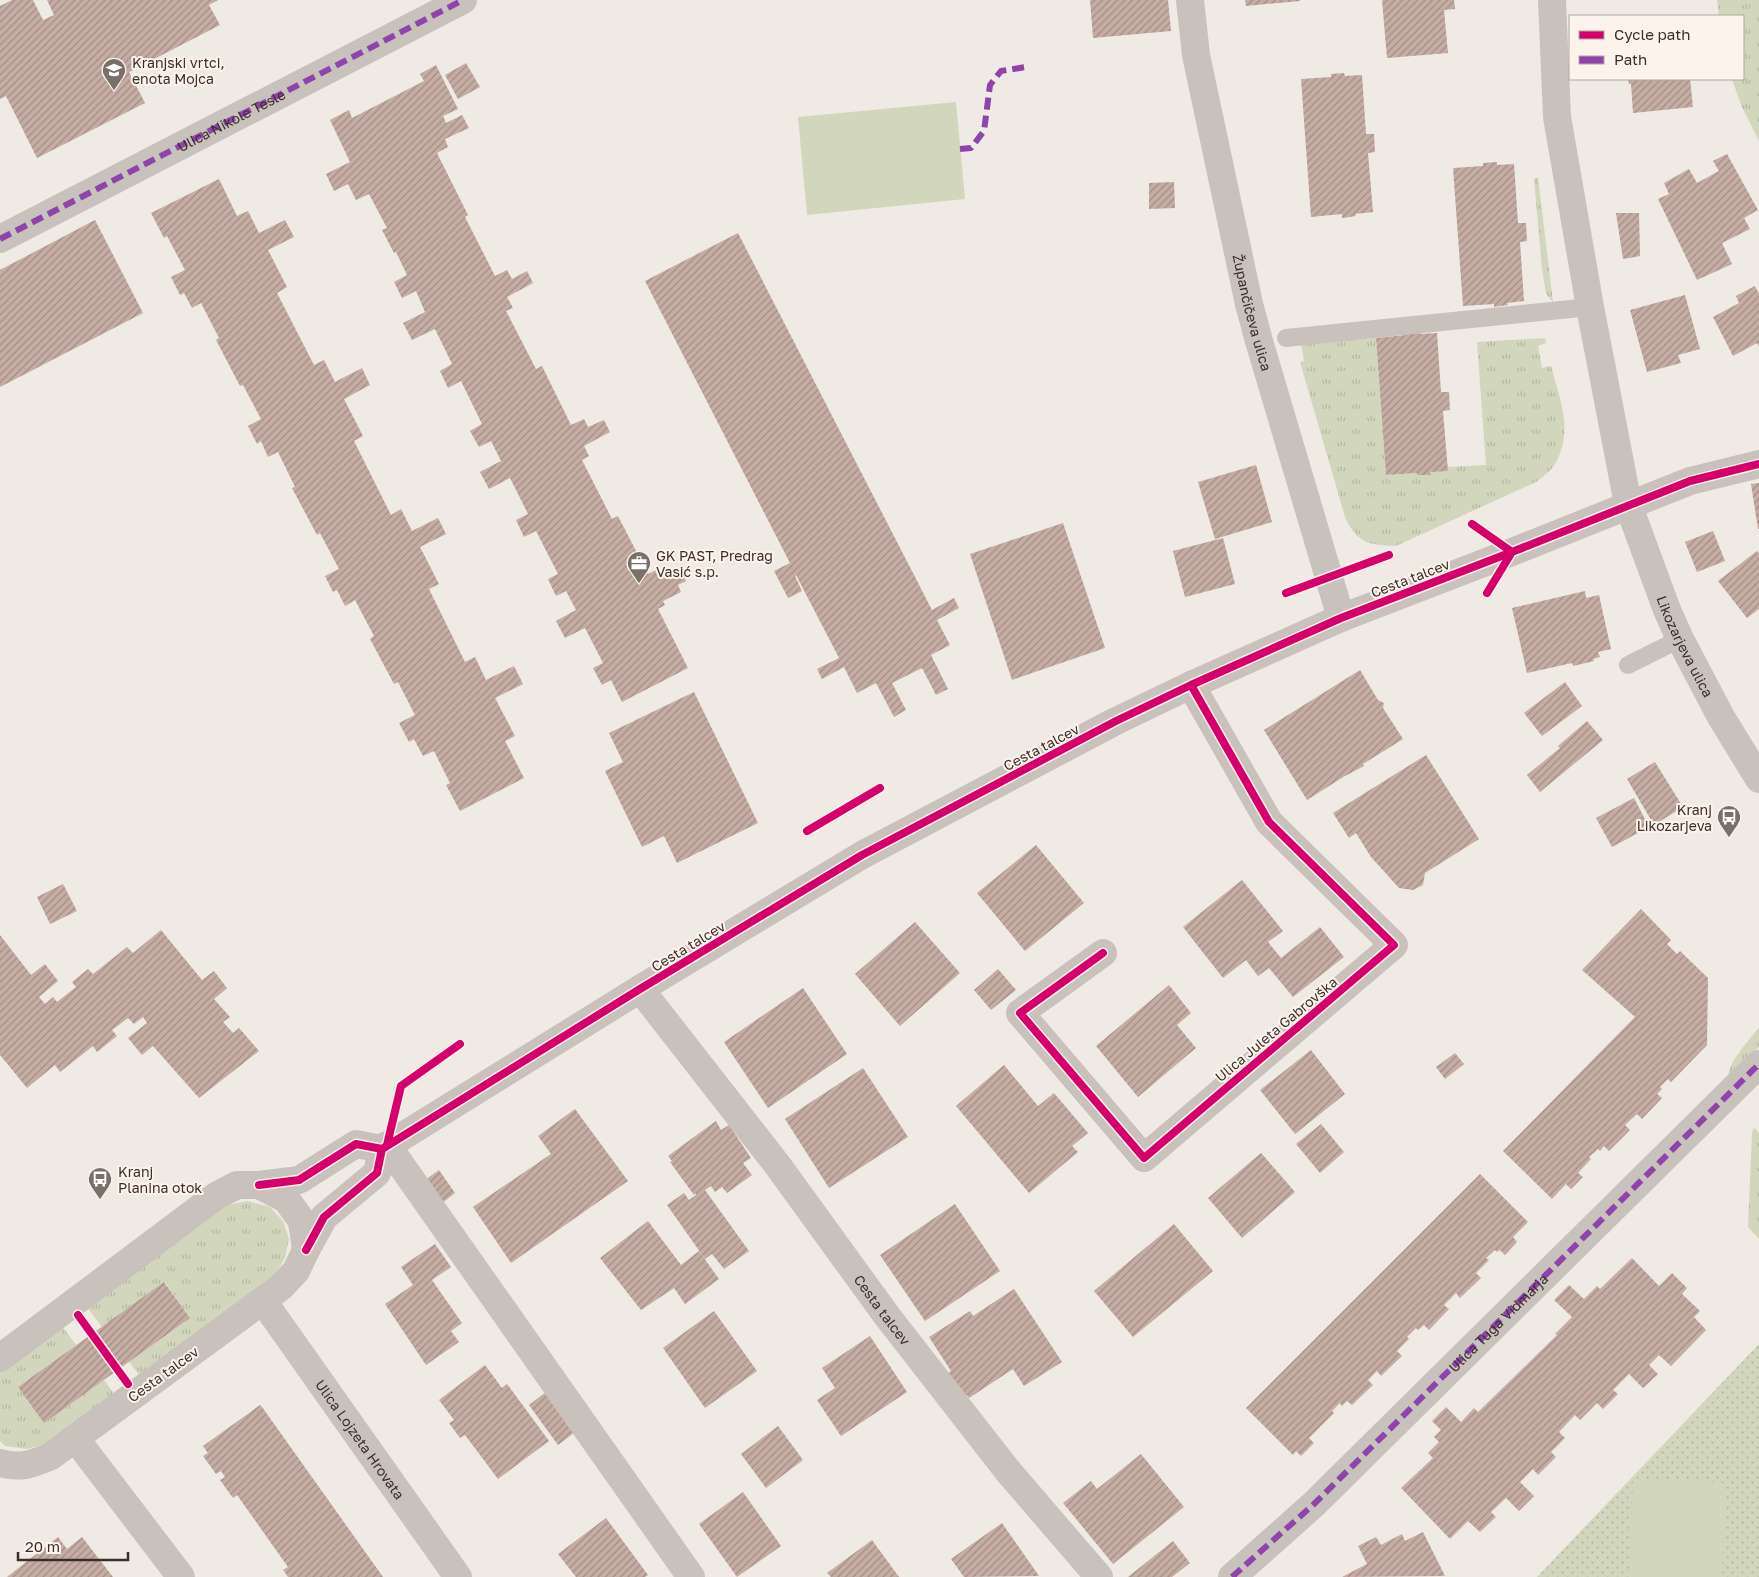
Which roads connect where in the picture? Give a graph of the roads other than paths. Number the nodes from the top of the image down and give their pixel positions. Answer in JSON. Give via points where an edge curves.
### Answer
{"nodes":[{"id":1,"x":463,"y":0,"type":"edge"},
{"id":2,"x":1190,"y":0,"type":"edge"},
{"id":3,"x":1552,"y":0,"type":"edge"},
{"id":4,"x":0,"y":239,"type":"edge"},
{"id":5,"x":1590,"y":307,"type":"junction"},
{"id":6,"x":1286,"y":338,"type":"dead end"},
{"id":7,"x":1759,"y":464,"type":"edge"},
{"id":8,"x":1628,"y":504,"type":"junction"},
{"id":9,"x":1341,"y":618,"type":"junction"},
{"id":10,"x":1680,"y":639,"type":"junction"},
{"id":11,"x":1628,"y":665,"type":"dead end"},
{"id":12,"x":1191,"y":684,"type":"junction"},
{"id":13,"x":1759,"y":779,"type":"edge"},
{"id":14,"x":1103,"y":953,"type":"dead end"},
{"id":15,"x":640,"y":989,"type":"junction"},
{"id":16,"x":1759,"y":1064,"type":"edge"},
{"id":17,"x":384,"y":1147,"type":"junction"},
{"id":18,"x":259,"y":1185,"type":"junction"},
{"id":19,"x":306,"y":1250,"type":"junction"},
{"id":20,"x":263,"y":1301,"type":"junction"},
{"id":21,"x":0,"y":1358,"type":"edge"},
{"id":22,"x":75,"y":1438,"type":"junction"},
{"id":23,"x":0,"y":1464,"type":"edge"},
{"id":24,"x":181,"y":1577,"type":"edge"},
{"id":25,"x":458,"y":1577,"type":"edge"},
{"id":26,"x":691,"y":1577,"type":"edge"},
{"id":27,"x":1099,"y":1577,"type":"edge"},
{"id":28,"x":1232,"y":1577,"type":"edge"}],
"edges":[{"from":1,"to":4,"type":"street","name":"Ulica Nikole Tesle"},
{"from":2,"to":9,"type":"street","name":"Župančičeva ulica","via":[[1196,55],[1249,304]]},
{"from":3,"to":5,"type":"street","via":[[1558,117]]},
{"from":5,"to":6,"type":"lane"},
{"from":5,"to":8,"type":"street"},
{"from":7,"to":8,"type":"street","name":"Cesta talcev","via":[[1690,481]]},
{"from":8,"to":9,"type":"street","name":"Cesta talcev"},
{"from":8,"to":10,"type":"street","name":"Likozarjeva ulica"},
{"from":9,"to":12,"type":"street","name":"Cesta talcev"},
{"from":10,"to":11,"type":"lane"},
{"from":10,"to":13,"type":"street","name":"Likozarjeva ulica","via":[[1721,717]]},
{"from":12,"to":14,"type":"street","name":"Ulica Juleta Gabrovška","via":[[1270,822],[1394,945],[1144,1158],[1020,1013]]},
{"from":12,"to":15,"type":"street","name":"Cesta talcev","via":[[862,855]]},
{"from":15,"to":17,"type":"street","name":"Cesta talcev"},
{"from":15,"to":27,"type":"street","name":"Cesta talcev","via":[[776,1162],[887,1316],[1001,1463]]},
{"from":16,"to":28,"type":"street","name":"Ulica Tuga Vidmarja","via":[[1314,1504]]},
{"from":17,"to":18,"type":"street","via":[[356,1144],[299,1180]]},
{"from":17,"to":19,"type":"street","name":"Cesta talcev","via":[[377,1172],[324,1217]]},
{"from":17,"to":26,"type":"street"},
{"from":18,"to":19,"type":"street","via":[[286,1198],[302,1221]]},
{"from":18,"to":21,"type":"street","via":[[237,1185],[216,1196]]},
{"from":19,"to":20,"type":"street","name":"Cesta talcev","via":[[296,1271]]},
{"from":20,"to":22,"type":"street","name":"Cesta talcev"},
{"from":20,"to":25,"type":"street","name":"Ulica Lojzeta Hrovata"},
{"from":22,"to":23,"type":"street","name":"Cesta talcev","via":[[51,1456],[30,1465],[13,1467]]},
{"from":22,"to":24,"type":"street"}]}
